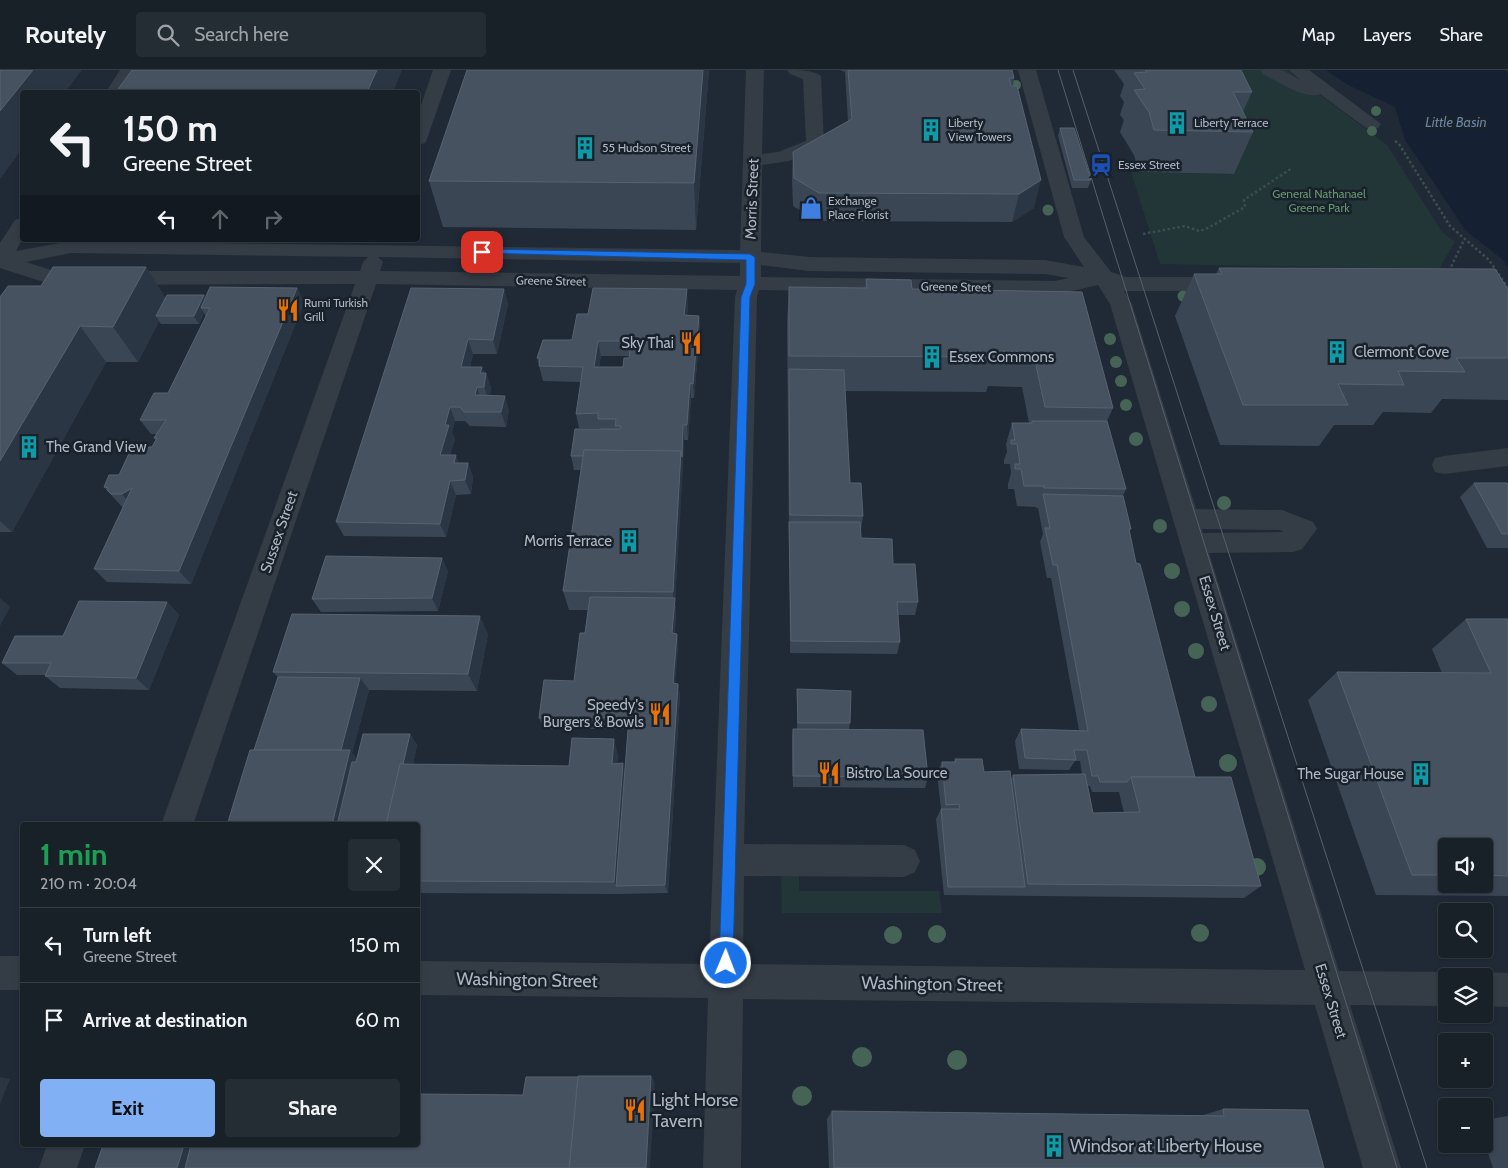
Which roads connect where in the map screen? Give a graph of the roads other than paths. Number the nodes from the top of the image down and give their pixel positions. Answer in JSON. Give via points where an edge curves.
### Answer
{"nodes":[{"id":1,"x":129,"y":70,"type":"edge"},
{"id":2,"x":442,"y":70,"type":"edge"},
{"id":3,"x":755,"y":70,"type":"edge"},
{"id":4,"x":796,"y":70,"type":"edge"},
{"id":5,"x":1028,"y":70,"type":"edge"},
{"id":6,"x":1269,"y":70,"type":"edge"},
{"id":7,"x":1298,"y":70,"type":"edge"},
{"id":8,"x":115,"y":90,"type":"edge"},
{"id":9,"x":1338,"y":101,"type":"junction"},
{"id":10,"x":1372,"y":124,"type":"road end"},
{"id":11,"x":420,"y":133,"type":"edge"},
{"id":12,"x":753,"y":161,"type":"junction"},
{"id":13,"x":20,"y":227,"type":"edge"},
{"id":14,"x":380,"y":245,"type":"edge"},
{"id":15,"x":0,"y":260,"type":"edge"},
{"id":16,"x":750,"y":271,"type":"junction"},
{"id":17,"x":367,"y":277,"type":"junction"},
{"id":18,"x":1103,"y":277,"type":"junction"},
{"id":19,"x":1247,"y":284,"type":"edge"},
{"id":20,"x":1508,"y":457,"type":"edge"},
{"id":21,"x":1444,"y":465,"type":"dead end"},
{"id":22,"x":178,"y":822,"type":"edge"},
{"id":23,"x":728,"y":860,"type":"junction"},
{"id":24,"x":904,"y":860,"type":"dead end"},
{"id":25,"x":0,"y":973,"type":"edge"},
{"id":26,"x":20,"y":973,"type":"edge"},
{"id":27,"x":420,"y":978,"type":"edge"},
{"id":28,"x":726,"y":982,"type":"junction"},
{"id":29,"x":1328,"y":989,"type":"junction"},
{"id":30,"x":1438,"y":989,"type":"edge"},
{"id":31,"x":1493,"y":990,"type":"edge"},
{"id":32,"x":1508,"y":990,"type":"edge"},
{"id":33,"x":65,"y":1147,"type":"edge"},
{"id":34,"x":58,"y":1168,"type":"edge"},
{"id":35,"x":722,"y":1168,"type":"edge"},
{"id":36,"x":1382,"y":1168,"type":"edge"}],
"edges":[{"from":1,"to":8,"type":"street"},
{"from":2,"to":11,"type":"street"},
{"from":3,"to":12,"type":"street","name":"Morris Street"},
{"from":4,"to":12,"type":"street","via":[[812,76],[815,144],[782,157]]},
{"from":5,"to":18,"type":"street","name":"Essex Street","via":[[1071,229],[1080,248]]},
{"from":6,"to":9,"type":"street"},
{"from":7,"to":9,"type":"street"},
{"from":9,"to":10,"type":"street"},
{"from":12,"to":16,"type":"street","name":"Morris Street"},
{"from":13,"to":15,"type":"street"},
{"from":14,"to":15,"type":"street","name":"Greene Street","via":[[71,247]]},
{"from":14,"to":16,"type":"street","name":"Greene Street"},
{"from":14,"to":17,"type":"street","name":"Sussex Street"},
{"from":15,"to":17,"type":"street","name":"Greene Street","via":[[53,278]]},
{"from":16,"to":17,"type":"street","name":"Greene Street"},
{"from":16,"to":18,"type":"street","name":"Greene Street","via":[[1055,288]]},
{"from":16,"to":23,"type":"street","name":"Morris Street","via":[[746,297]]},
{"from":17,"to":22,"type":"street","name":"Sussex Street"},
{"from":18,"to":19,"type":"street","name":"Greene Street","via":[[1125,284]]},
{"from":18,"to":29,"type":"street","name":"Essex Street","via":[[1121,304]]},
{"from":20,"to":21,"type":"street"},
{"from":23,"to":24,"type":"street"},
{"from":23,"to":28,"type":"street","name":"Morris Street"},
{"from":25,"to":26,"type":"street"},
{"from":27,"to":28,"type":"street","name":"Washington Street"},
{"from":28,"to":29,"type":"street","name":"Washington Street"},
{"from":28,"to":35,"type":"street","name":"Morris Street"},
{"from":29,"to":30,"type":"street","name":"Washington Street"},
{"from":29,"to":36,"type":"street","name":"Essex Street"},
{"from":31,"to":32,"type":"street"},
{"from":33,"to":34,"type":"street"}]}
